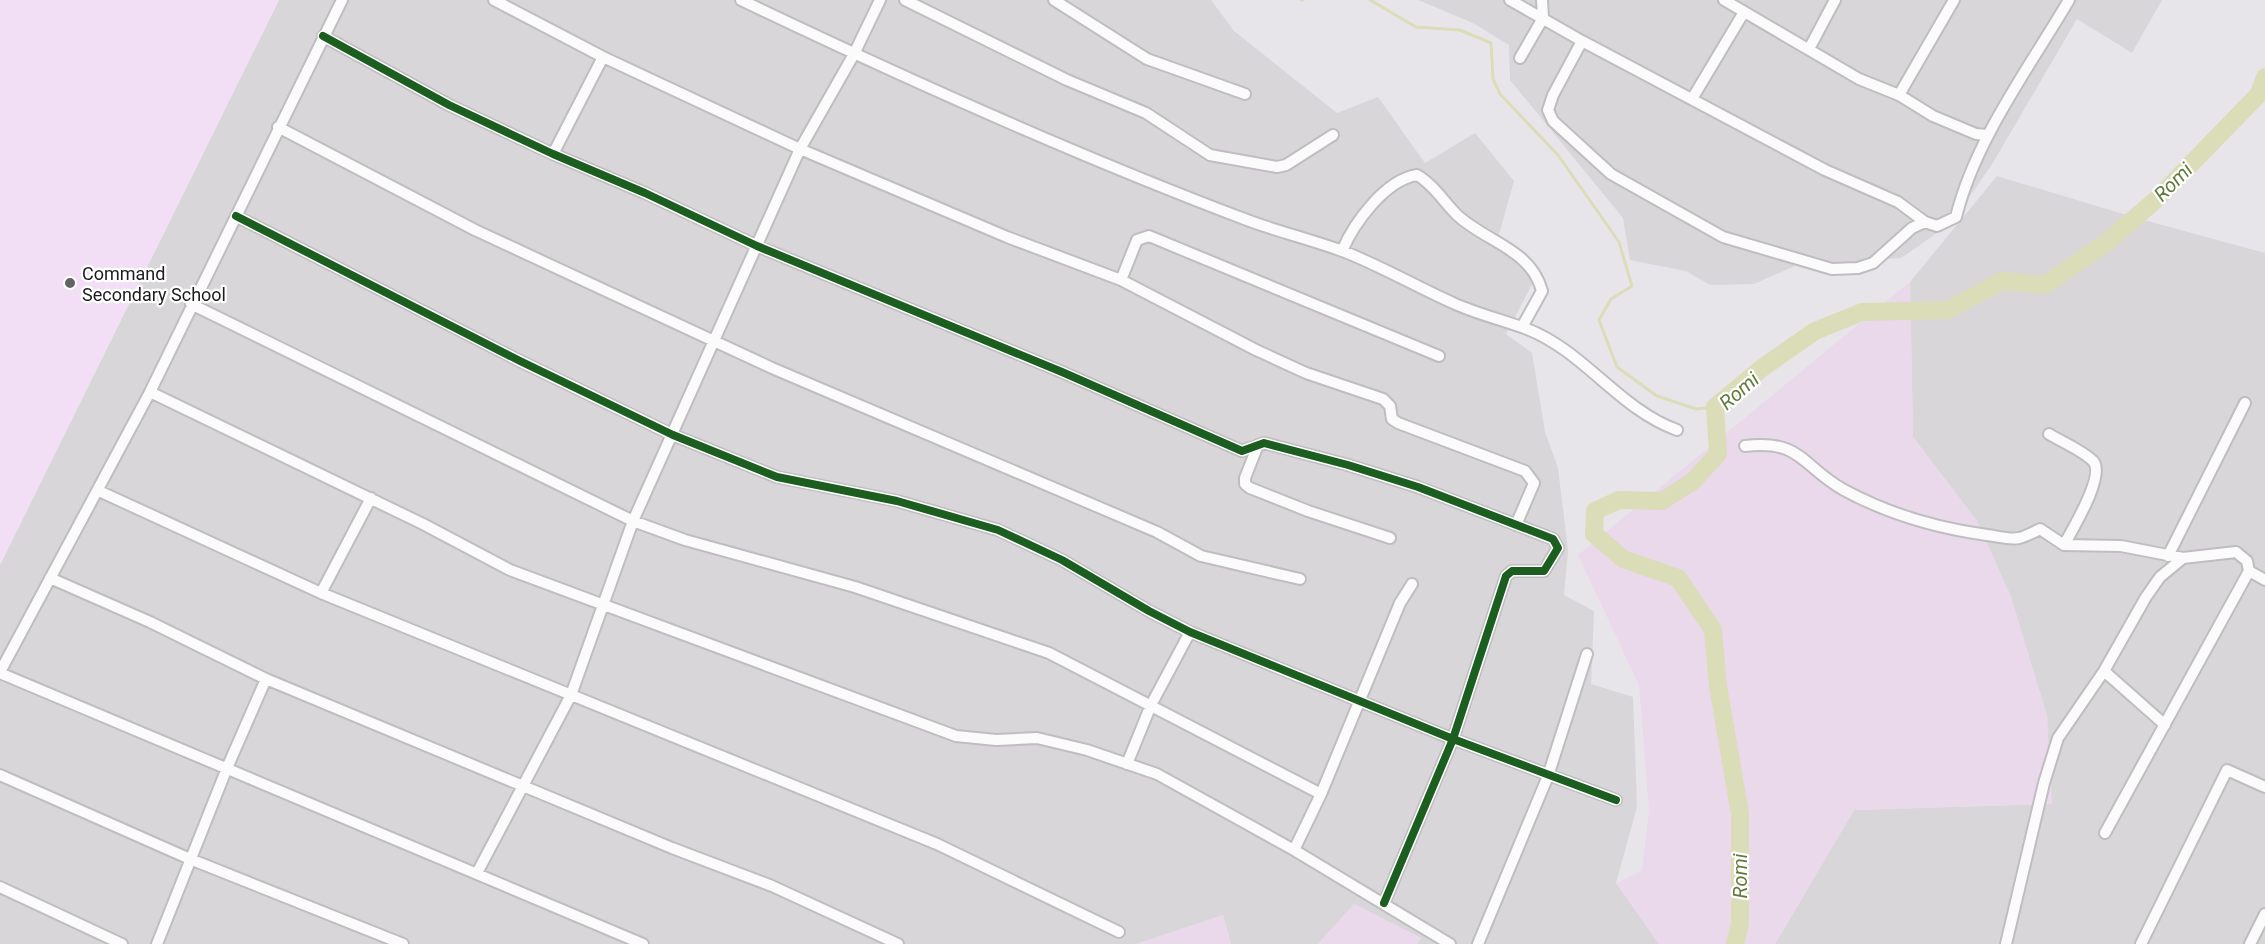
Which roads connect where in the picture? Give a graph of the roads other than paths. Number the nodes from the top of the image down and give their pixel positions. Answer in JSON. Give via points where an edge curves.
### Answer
{"nodes":[{"id":1,"x":342,"y":0,"type":"edge"},
{"id":2,"x":494,"y":0,"type":"edge"},
{"id":3,"x":741,"y":0,"type":"edge"},
{"id":4,"x":880,"y":0,"type":"edge"},
{"id":5,"x":905,"y":0,"type":"edge"},
{"id":6,"x":1054,"y":0,"type":"edge"},
{"id":7,"x":1510,"y":0,"type":"edge"},
{"id":8,"x":1542,"y":0,"type":"edge"},
{"id":9,"x":1724,"y":0,"type":"edge"},
{"id":10,"x":1836,"y":0,"type":"edge"},
{"id":11,"x":1954,"y":0,"type":"edge"},
{"id":12,"x":2069,"y":0,"type":"edge"},
{"id":13,"x":1744,"y":12,"type":"junction"},
{"id":14,"x":1543,"y":18,"type":"junction"},
{"id":15,"x":324,"y":36,"type":"junction"},
{"id":16,"x":1582,"y":41,"type":"junction"},
{"id":17,"x":1809,"y":49,"type":"junction"},
{"id":18,"x":854,"y":54,"type":"junction"},
{"id":19,"x":603,"y":57,"type":"junction"},
{"id":20,"x":1520,"y":58,"type":"dead end"},
{"id":21,"x":1245,"y":94,"type":"dead end"},
{"id":22,"x":1899,"y":95,"type":"junction"},
{"id":23,"x":1692,"y":99,"type":"junction"},
{"id":24,"x":278,"y":127,"type":"junction"},
{"id":25,"x":1332,"y":135,"type":"dead end"},
{"id":26,"x":1987,"y":135,"type":"junction"},
{"id":27,"x":800,"y":149,"type":"junction"},
{"id":28,"x":553,"y":154,"type":"junction"},
{"id":29,"x":236,"y":216,"type":"junction"},
{"id":30,"x":1925,"y":222,"type":"junction"},
{"id":31,"x":758,"y":246,"type":"junction"},
{"id":32,"x":1342,"y":251,"type":"junction"},
{"id":33,"x":1121,"y":280,"type":"junction"},
{"id":34,"x":191,"y":304,"type":"junction"},
{"id":35,"x":1522,"y":327,"type":"junction"},
{"id":36,"x":715,"y":342,"type":"junction"},
{"id":37,"x":1439,"y":356,"type":"dead end"},
{"id":38,"x":150,"y":392,"type":"junction"},
{"id":39,"x":2245,"y":403,"type":"dead end"},
{"id":40,"x":1677,"y":430,"type":"dead end"},
{"id":41,"x":2049,"y":434,"type":"dead end"},
{"id":42,"x":673,"y":435,"type":"junction"},
{"id":43,"x":1258,"y":445,"type":"junction"},
{"id":44,"x":1744,"y":447,"type":"dead end"},
{"id":45,"x":99,"y":491,"type":"junction"},
{"id":46,"x":370,"y":498,"type":"junction"},
{"id":47,"x":633,"y":521,"type":"junction"},
{"id":48,"x":1516,"y":525,"type":"junction"},
{"id":49,"x":1390,"y":538,"type":"dead end"},
{"id":50,"x":2064,"y":546,"type":"junction"},
{"id":51,"x":2168,"y":556,"type":"junction"},
{"id":52,"x":2183,"y":558,"type":"junction"},
{"id":53,"x":2249,"y":571,"type":"junction"},
{"id":54,"x":50,"y":578,"type":"junction"},
{"id":55,"x":1300,"y":579,"type":"dead end"},
{"id":56,"x":2265,"y":580,"type":"edge"},
{"id":57,"x":1412,"y":584,"type":"dead end"},
{"id":58,"x":321,"y":593,"type":"junction"},
{"id":59,"x":603,"y":606,"type":"junction"},
{"id":60,"x":1190,"y":632,"type":"junction"},
{"id":61,"x":1587,"y":654,"type":"dead end"},
{"id":62,"x":2104,"y":671,"type":"junction"},
{"id":63,"x":0,"y":673,"type":"edge"},
{"id":64,"x":266,"y":679,"type":"junction"},
{"id":65,"x":571,"y":695,"type":"junction"},
{"id":66,"x":1361,"y":700,"type":"junction"},
{"id":67,"x":1151,"y":705,"type":"junction"},
{"id":68,"x":2165,"y":725,"type":"junction"},
{"id":69,"x":1453,"y":739,"type":"junction"},
{"id":70,"x":1127,"y":764,"type":"junction"},
{"id":71,"x":227,"y":768,"type":"junction"},
{"id":72,"x":0,"y":775,"type":"edge"},
{"id":73,"x":1548,"y":776,"type":"junction"},
{"id":74,"x":525,"y":786,"type":"junction"},
{"id":75,"x":2265,"y":787,"type":"edge"},
{"id":76,"x":1321,"y":794,"type":"junction"},
{"id":77,"x":1616,"y":800,"type":"dead end"},
{"id":78,"x":2105,"y":833,"type":"dead end"},
{"id":79,"x":1294,"y":850,"type":"junction"},
{"id":80,"x":190,"y":859,"type":"junction"},
{"id":81,"x":477,"y":873,"type":"junction"},
{"id":82,"x":0,"y":887,"type":"edge"},
{"id":83,"x":1384,"y":903,"type":"junction"},
{"id":84,"x":2265,"y":914,"type":"edge"},
{"id":85,"x":1119,"y":932,"type":"dead end"},
{"id":86,"x":122,"y":944,"type":"edge"},
{"id":87,"x":157,"y":944,"type":"edge"},
{"id":88,"x":403,"y":944,"type":"edge"},
{"id":89,"x":643,"y":944,"type":"edge"},
{"id":90,"x":898,"y":944,"type":"edge"},
{"id":91,"x":1450,"y":944,"type":"edge"},
{"id":92,"x":1478,"y":944,"type":"edge"},
{"id":93,"x":2006,"y":944,"type":"edge"},
{"id":94,"x":2141,"y":944,"type":"edge"},
{"id":95,"x":2250,"y":944,"type":"edge"}],
"edges":[{"from":1,"to":15,"type":"street"},
{"from":2,"to":19,"type":"street"},
{"from":3,"to":18,"type":"street"},
{"from":4,"to":18,"type":"street"},
{"from":5,"to":25,"type":"street","via":[[1066,80],[1146,113],[1210,155],[1277,167]]},
{"from":6,"to":21,"type":"street","via":[[1148,59]]},
{"from":7,"to":14,"type":"street"},
{"from":8,"to":14,"type":"street"},
{"from":9,"to":13,"type":"street"},
{"from":10,"to":17,"type":"street"},
{"from":11,"to":22,"type":"street"},
{"from":12,"to":26,"type":"street"},
{"from":13,"to":17,"type":"street"},
{"from":13,"to":23,"type":"street"},
{"from":14,"to":16,"type":"street"},
{"from":14,"to":20,"type":"street"},
{"from":15,"to":24,"type":"street"},
{"from":15,"to":28,"type":"street","via":[[449,105]]},
{"from":16,"to":23,"type":"street"},
{"from":16,"to":30,"type":"street","via":[[1552,95],[1548,110],[1553,121],[1611,174],[1723,237],[1832,268],[1858,268],[1873,263],[1912,228]]},
{"from":17,"to":22,"type":"street","via":[[1859,79]]},
{"from":18,"to":27,"type":"street"},
{"from":18,"to":32,"type":"street","via":[[1238,216]]},
{"from":19,"to":27,"type":"street"},
{"from":19,"to":28,"type":"street"},
{"from":22,"to":26,"type":"street","via":[[1933,116]]},
{"from":23,"to":30,"type":"street","via":[[1826,170],[1898,202]]},
{"from":24,"to":29,"type":"street"},
{"from":24,"to":36,"type":"street","via":[[475,230]]},
{"from":26,"to":30,"type":"street","via":[[1956,217],[1936,226]]},
{"from":27,"to":31,"type":"street"},
{"from":27,"to":33,"type":"street","via":[[1007,237]]},
{"from":28,"to":31,"type":"street"},
{"from":29,"to":34,"type":"street"},
{"from":29,"to":42,"type":"street"},
{"from":31,"to":36,"type":"street"},
{"from":31,"to":43,"type":"street","via":[[1242,451]]},
{"from":32,"to":35,"type":"street","via":[[1454,304]]},
{"from":32,"to":35,"type":"street","via":[[1359,216],[1381,196],[1417,175],[1459,217],[1534,269],[1542,291]]},
{"from":33,"to":37,"type":"street","via":[[1137,240],[1149,236]]},
{"from":33,"to":48,"type":"street","via":[[1276,360],[1383,399],[1398,423],[1525,471],[1534,483]]},
{"from":34,"to":38,"type":"street"},
{"from":34,"to":47,"type":"street"},
{"from":35,"to":40,"type":"street","via":[[1565,350],[1657,423]]},
{"from":36,"to":42,"type":"street"},
{"from":36,"to":55,"type":"street","via":[[1157,532],[1201,556]]},
{"from":38,"to":45,"type":"street"},
{"from":38,"to":46,"type":"street"},
{"from":39,"to":51,"type":"street"},
{"from":41,"to":50,"type":"street","via":[[2093,461],[2097,470],[2094,487]]},
{"from":42,"to":47,"type":"street"},
{"from":42,"to":60,"type":"street","via":[[777,477],[897,501],[998,530],[1062,560]]},
{"from":43,"to":48,"type":"street","via":[[1264,443],[1348,465]]},
{"from":43,"to":49,"type":"street","via":[[1245,478],[1250,488]]},
{"from":44,"to":50,"type":"street","via":[[1767,444],[1787,449],[1803,456],[1842,489],[1886,511],[1918,521],[1951,531],[2019,538],[2040,529]]},
{"from":45,"to":54,"type":"street"},
{"from":45,"to":58,"type":"street"},
{"from":46,"to":58,"type":"street"},
{"from":46,"to":59,"type":"street","via":[[510,570]]},
{"from":47,"to":59,"type":"street"},
{"from":47,"to":67,"type":"street","via":[[685,540],[855,587],[1049,653]]},
{"from":48,"to":69,"type":"street","via":[[1553,539],[1558,548],[1544,571],[1512,571],[1506,576]]},
{"from":50,"to":51,"type":"street","via":[[2121,546]]},
{"from":51,"to":52,"type":"street"},
{"from":52,"to":53,"type":"street","via":[[2236,552],[2247,561]]},
{"from":52,"to":62,"type":"street","via":[[2153,587]]},
{"from":53,"to":56,"type":"street"},
{"from":53,"to":68,"type":"street"},
{"from":54,"to":63,"type":"street"},
{"from":54,"to":64,"type":"street"},
{"from":57,"to":66,"type":"street","via":[[1400,603]]},
{"from":58,"to":65,"type":"street"},
{"from":59,"to":65,"type":"street"},
{"from":59,"to":70,"type":"street","via":[[956,736],[996,740],[1037,738]]},
{"from":60,"to":66,"type":"street"},
{"from":60,"to":67,"type":"street"},
{"from":61,"to":73,"type":"street"},
{"from":62,"to":68,"type":"street"},
{"from":62,"to":93,"type":"street","via":[[2058,738],[2050,757]]},
{"from":63,"to":71,"type":"street"},
{"from":64,"to":71,"type":"street"},
{"from":64,"to":74,"type":"street"},
{"from":65,"to":74,"type":"street"},
{"from":65,"to":85,"type":"street","via":[[937,844]]},
{"from":66,"to":69,"type":"street"},
{"from":66,"to":76,"type":"street"},
{"from":67,"to":70,"type":"street"},
{"from":67,"to":76,"type":"street"},
{"from":68,"to":78,"type":"street"},
{"from":69,"to":73,"type":"street"},
{"from":69,"to":83,"type":"street"},
{"from":70,"to":79,"type":"street","via":[[1157,774]]},
{"from":71,"to":80,"type":"street"},
{"from":71,"to":81,"type":"street"},
{"from":72,"to":80,"type":"street"},
{"from":73,"to":77,"type":"street"},
{"from":73,"to":92,"type":"street"},
{"from":74,"to":81,"type":"street"},
{"from":74,"to":90,"type":"street","via":[[772,886]]},
{"from":75,"to":94,"type":"street","via":[[2227,770]]},
{"from":76,"to":79,"type":"street"},
{"from":79,"to":83,"type":"street"},
{"from":80,"to":87,"type":"street"},
{"from":80,"to":88,"type":"street"},
{"from":81,"to":89,"type":"street"},
{"from":82,"to":86,"type":"street"},
{"from":83,"to":91,"type":"street"},
{"from":84,"to":95,"type":"street"}]}
